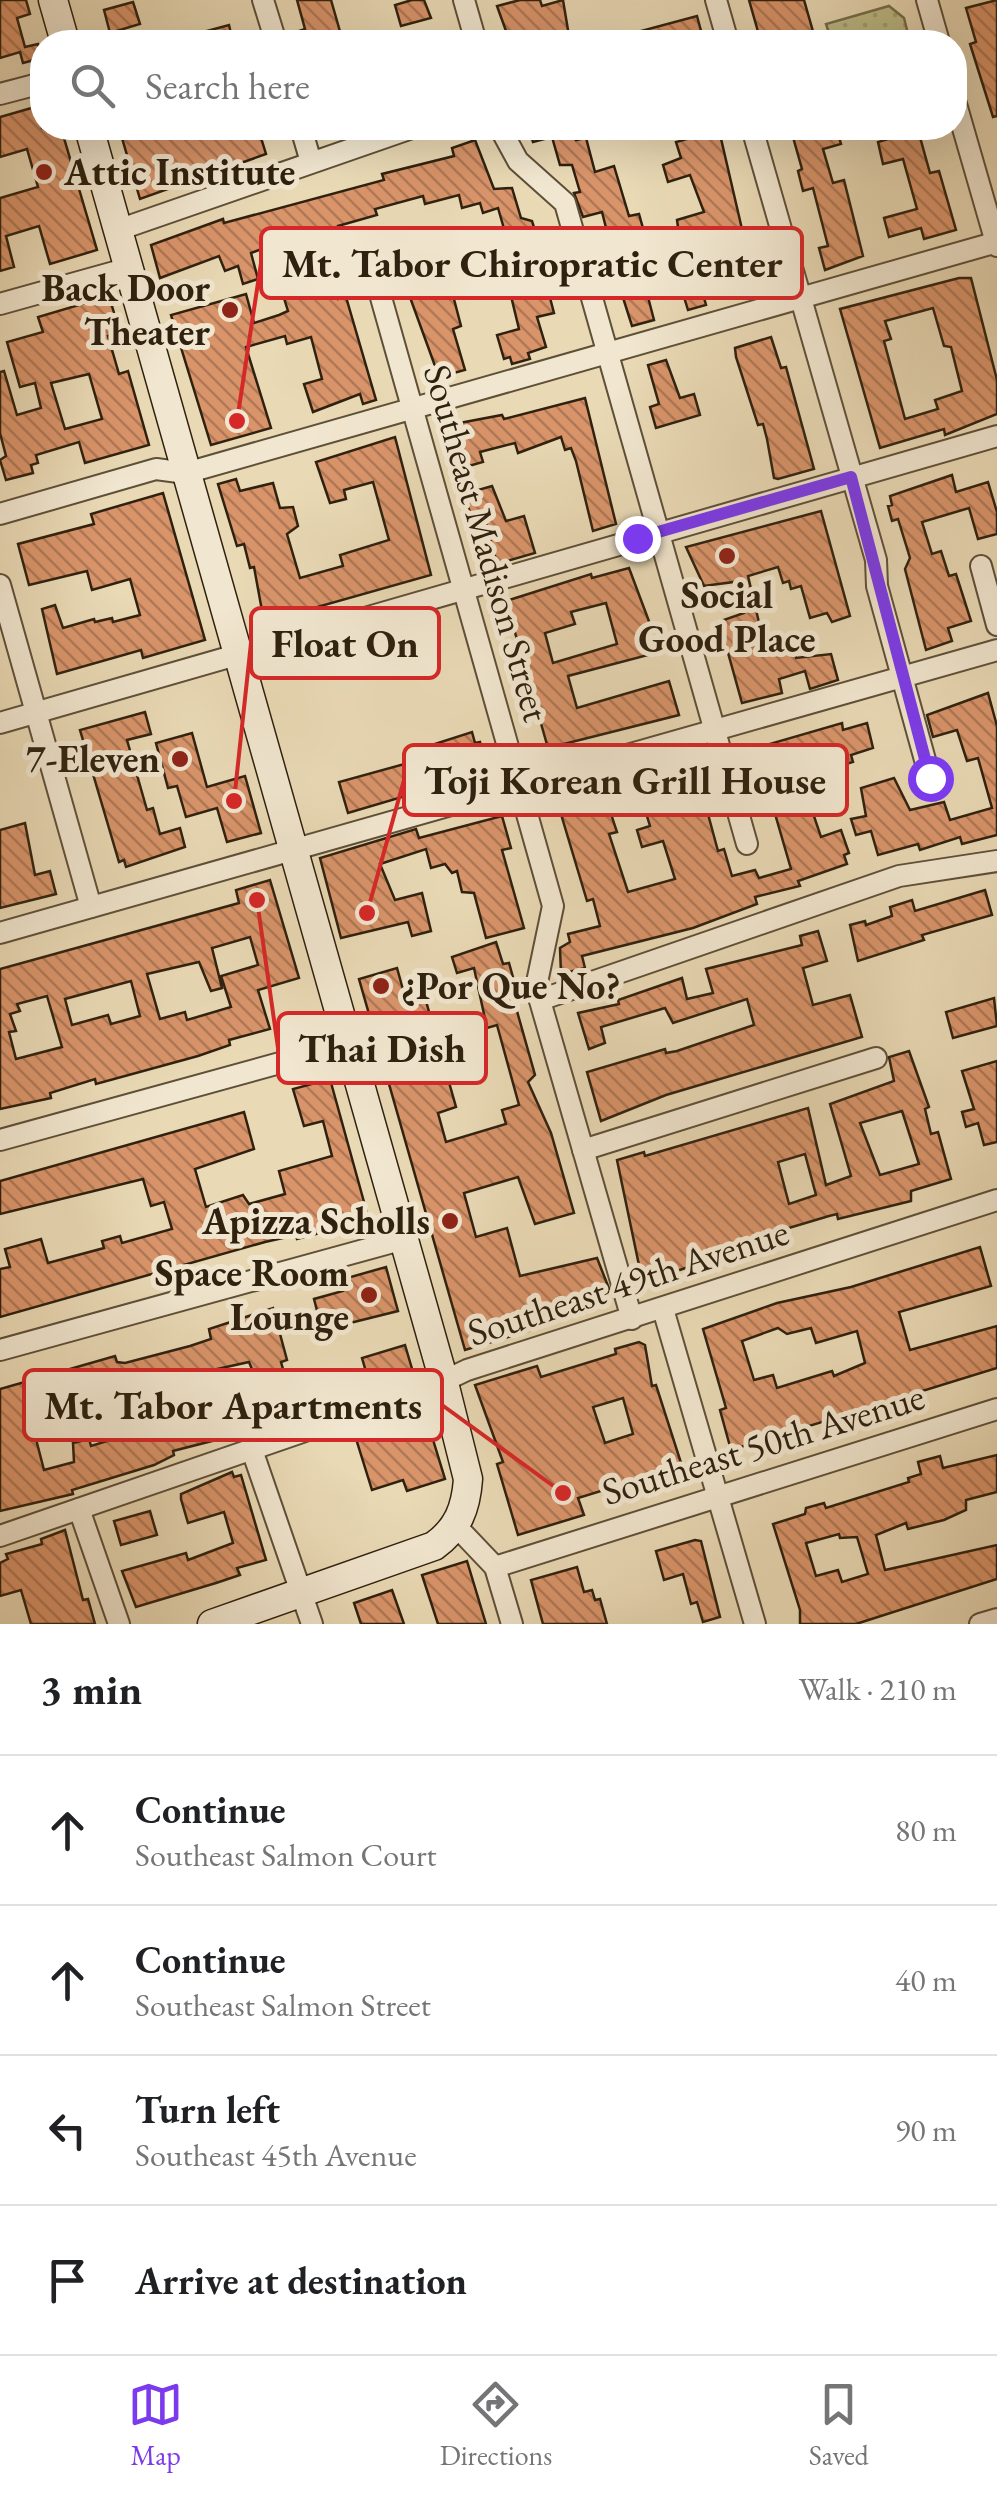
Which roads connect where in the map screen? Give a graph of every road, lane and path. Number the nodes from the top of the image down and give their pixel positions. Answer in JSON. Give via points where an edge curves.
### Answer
{"nodes":[{"id":1,"x":52,"y":0,"type":"edge"},
{"id":2,"x":263,"y":0,"type":"edge"},
{"id":3,"x":464,"y":0,"type":"edge"},
{"id":4,"x":716,"y":0,"type":"edge"},
{"id":5,"x":927,"y":0,"type":"edge"},
{"id":6,"x":61,"y":30,"type":"edge"},
{"id":7,"x":272,"y":30,"type":"edge"},
{"id":8,"x":473,"y":30,"type":"edge"},
{"id":9,"x":725,"y":30,"type":"edge"},
{"id":10,"x":936,"y":30,"type":"edge"},
{"id":11,"x":30,"y":85,"type":"edge"},
{"id":12,"x":0,"y":94,"type":"edge"},
{"id":13,"x":92,"y":140,"type":"edge"},
{"id":14,"x":304,"y":140,"type":"edge"},
{"id":15,"x":376,"y":140,"type":"edge"},
{"id":16,"x":507,"y":140,"type":"edge"},
{"id":17,"x":755,"y":140,"type":"edge"},
{"id":18,"x":967,"y":140,"type":"edge"},
{"id":19,"x":310,"y":162,"type":"junction"},
{"id":20,"x":118,"y":230,"type":"junction"},
{"id":21,"x":997,"y":244,"type":"edge"},
{"id":22,"x":367,"y":248,"type":"dead end"},
{"id":23,"x":129,"y":268,"type":"junction"},
{"id":24,"x":800,"y":299,"type":"junction"},
{"id":25,"x":0,"y":304,"type":"edge"},
{"id":26,"x":606,"y":354,"type":"junction"},
{"id":27,"x":412,"y":409,"type":"junction"},
{"id":28,"x":997,"y":436,"type":"edge"},
{"id":29,"x":186,"y":473,"type":"junction"},
{"id":30,"x":851,"y":477,"type":"junction"},
{"id":31,"x":0,"y":514,"type":"edge"},
{"id":32,"x":657,"y":533,"type":"junction"},
{"id":33,"x":980,"y":566,"type":"dead end"},
{"id":34,"x":0,"y":585,"type":"edge"},
{"id":35,"x":463,"y":586,"type":"junction"},
{"id":36,"x":997,"y":625,"type":"edge"},
{"id":37,"x":997,"y":650,"type":"edge"},
{"id":38,"x":238,"y":654,"type":"junction"},
{"id":39,"x":903,"y":676,"type":"junction"},
{"id":40,"x":36,"y":713,"type":"junction"},
{"id":41,"x":0,"y":724,"type":"edge"},
{"id":42,"x":714,"y":730,"type":"junction"},
{"id":43,"x":930,"y":778,"type":"dead end"},
{"id":44,"x":519,"y":782,"type":"junction"},
{"id":45,"x":747,"y":844,"type":"dead end"},
{"id":46,"x":293,"y":850,"type":"junction"},
{"id":47,"x":997,"y":861,"type":"edge"},
{"id":48,"x":90,"y":907,"type":"junction"},
{"id":49,"x":0,"y":933,"type":"edge"},
{"id":50,"x":540,"y":1000,"type":"junction"},
{"id":51,"x":348,"y":1044,"type":"junction"},
{"id":52,"x":876,"y":1058,"type":"dead end"},
{"id":53,"x":0,"y":1140,"type":"edge"},
{"id":54,"x":583,"y":1150,"type":"junction"},
{"id":55,"x":997,"y":1200,"type":"edge"},
{"id":56,"x":404,"y":1239,"type":"junction"},
{"id":57,"x":664,"y":1309,"type":"junction"},
{"id":58,"x":632,"y":1319,"type":"junction"},
{"id":59,"x":0,"y":1350,"type":"edge"},
{"id":60,"x":444,"y":1381,"type":"junction"},
{"id":61,"x":997,"y":1410,"type":"edge"},
{"id":62,"x":252,"y":1450,"type":"junction"},
{"id":63,"x":719,"y":1497,"type":"junction"},
{"id":64,"x":79,"y":1509,"type":"junction"},
{"id":65,"x":456,"y":1526,"type":"junction"},
{"id":66,"x":0,"y":1536,"type":"edge"},
{"id":67,"x":495,"y":1567,"type":"junction"},
{"id":68,"x":301,"y":1594,"type":"junction"},
{"id":69,"x":997,"y":1618,"type":"edge"},
{"id":70,"x":120,"y":1624,"type":"edge"},
{"id":71,"x":212,"y":1624,"type":"edge"},
{"id":72,"x":312,"y":1624,"type":"edge"},
{"id":73,"x":512,"y":1624,"type":"edge"},
{"id":74,"x":754,"y":1624,"type":"edge"},
{"id":75,"x":980,"y":1624,"type":"edge"}],
"edges":[{"from":1,"to":6,"type":"main road"},
{"from":2,"to":7,"type":"street"},
{"from":3,"to":8,"type":"street"},
{"from":4,"to":9,"type":"street"},
{"from":5,"to":10,"type":"street"},
{"from":11,"to":12,"type":"street"},
{"from":13,"to":20,"type":"main road"},
{"from":14,"to":19,"type":"street"},
{"from":15,"to":19,"type":"street"},
{"from":16,"to":26,"type":"street","via":[[518,161],[565,203]]},
{"from":17,"to":24,"type":"street"},
{"from":18,"to":21,"type":"street"},
{"from":19,"to":20,"type":"street"},
{"from":20,"to":23,"type":"main road"},
{"from":21,"to":24,"type":"street"},
{"from":22,"to":27,"type":"street","name":"Southeast Madison Street"},
{"from":23,"to":25,"type":"street"},
{"from":23,"to":29,"type":"main road"},
{"from":24,"to":26,"type":"street"},
{"from":24,"to":30,"type":"street"},
{"from":26,"to":27,"type":"street"},
{"from":26,"to":32,"type":"street"},
{"from":27,"to":29,"type":"street"},
{"from":27,"to":35,"type":"street","name":"Southeast Madison Street"},
{"from":28,"to":30,"type":"street"},
{"from":29,"to":31,"type":"street","via":[[156,469]]},
{"from":29,"to":38,"type":"main road"},
{"from":30,"to":32,"type":"street"},
{"from":30,"to":39,"type":"street"},
{"from":32,"to":35,"type":"street"},
{"from":32,"to":42,"type":"street"},
{"from":33,"to":36,"type":"street"},
{"from":34,"to":40,"type":"street"},
{"from":35,"to":38,"type":"street"},
{"from":35,"to":44,"type":"street","name":"Southeast Madison Street"},
{"from":37,"to":39,"type":"street"},
{"from":38,"to":40,"type":"street"},
{"from":38,"to":46,"type":"main road"},
{"from":39,"to":42,"type":"street"},
{"from":39,"to":43,"type":"street"},
{"from":40,"to":41,"type":"street"},
{"from":40,"to":48,"type":"street"},
{"from":42,"to":44,"type":"street"},
{"from":42,"to":45,"type":"street"},
{"from":44,"to":46,"type":"street"},
{"from":44,"to":50,"type":"street","name":"Southeast Madison Street","via":[[553,906],[535,975]]},
{"from":46,"to":48,"type":"street"},
{"from":46,"to":51,"type":"main road"},
{"from":47,"to":50,"type":"street","via":[[898,876]]},
{"from":48,"to":49,"type":"street"},
{"from":50,"to":54,"type":"street","name":"Southeast Madison Street"},
{"from":51,"to":53,"type":"street"},
{"from":51,"to":56,"type":"main road"},
{"from":52,"to":54,"type":"street"},
{"from":54,"to":58,"type":"street","name":"Southeast Madison Street"},
{"from":55,"to":57,"type":"street","name":"Southeast 49th Avenue"},
{"from":56,"to":59,"type":"street"},
{"from":56,"to":60,"type":"main road"},
{"from":57,"to":58,"type":"street","name":"Southeast 49th Avenue"},
{"from":57,"to":63,"type":"street"},
{"from":58,"to":60,"type":"street","name":"Southeast 49th Avenue"},
{"from":60,"to":62,"type":"street","name":"Southeast 49th Avenue"},
{"from":60,"to":65,"type":"main road","via":[[468,1479]]},
{"from":61,"to":63,"type":"street","name":"Southeast 50th Avenue"},
{"from":62,"to":64,"type":"street","name":"Southeast 49th Avenue"},
{"from":62,"to":68,"type":"street"},
{"from":63,"to":67,"type":"street","name":"Southeast 50th Avenue"},
{"from":63,"to":74,"type":"street"},
{"from":64,"to":66,"type":"street","name":"Southeast 49th Avenue"},
{"from":64,"to":70,"type":"street"},
{"from":65,"to":67,"type":"street"},
{"from":65,"to":68,"type":"main road","via":[[420,1553]]},
{"from":67,"to":73,"type":"street"},
{"from":68,"to":71,"type":"main road"},
{"from":68,"to":72,"type":"street"},
{"from":69,"to":75,"type":"street"}]}
